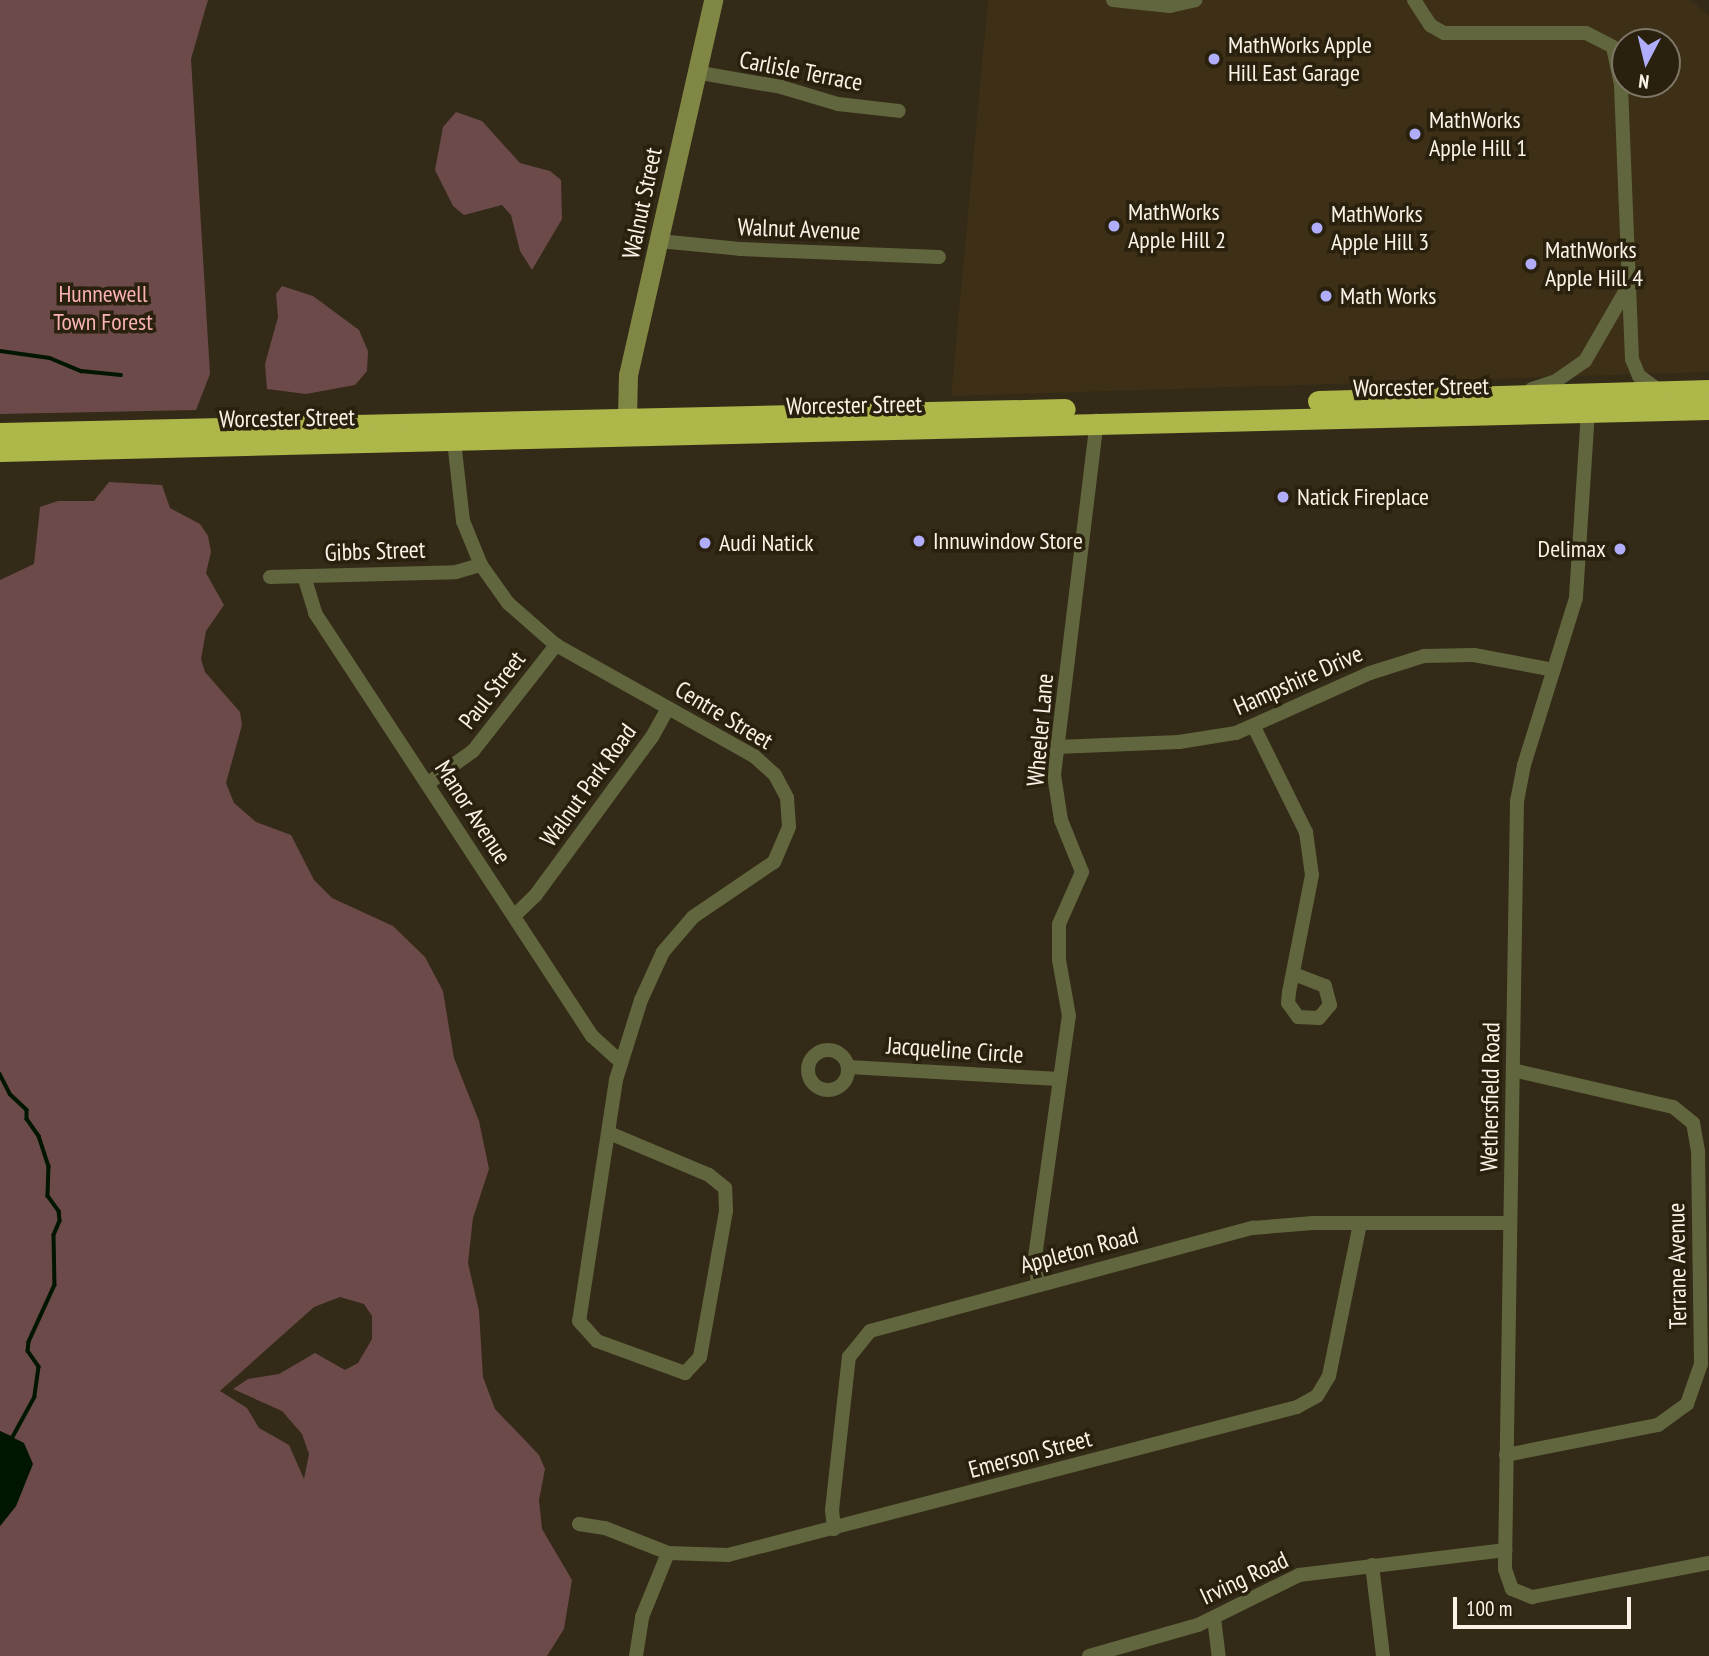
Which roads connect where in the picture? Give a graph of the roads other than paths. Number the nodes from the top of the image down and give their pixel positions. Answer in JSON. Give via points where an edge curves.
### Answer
{"nodes":[{"id":1,"x":713,"y":0,"type":"edge"},
{"id":2,"x":1112,"y":0,"type":"edge"},
{"id":3,"x":1195,"y":0,"type":"edge"},
{"id":4,"x":1414,"y":0,"type":"edge"},
{"id":5,"x":695,"y":72,"type":"junction"},
{"id":6,"x":899,"y":111,"type":"dead end"},
{"id":7,"x":659,"y":241,"type":"junction"},
{"id":8,"x":939,"y":257,"type":"dead end"},
{"id":9,"x":1628,"y":285,"type":"junction"},
{"id":10,"x":1709,"y":390,"type":"edge"},
{"id":11,"x":1662,"y":391,"type":"junction"},
{"id":12,"x":1507,"y":395,"type":"junction"},
{"id":13,"x":1709,"y":409,"type":"edge"},
{"id":14,"x":1588,"y":411,"type":"junction"},
{"id":15,"x":627,"y":418,"type":"junction"},
{"id":16,"x":1097,"y":421,"type":"junction"},
{"id":17,"x":0,"y":433,"type":"edge"},
{"id":18,"x":454,"y":440,"type":"junction"},
{"id":19,"x":0,"y":451,"type":"edge"},
{"id":20,"x":481,"y":565,"type":"junction"},
{"id":21,"x":304,"y":576,"type":"junction"},
{"id":22,"x":270,"y":577,"type":"dead end"},
{"id":23,"x":556,"y":645,"type":"junction"},
{"id":24,"x":1554,"y":670,"type":"junction"},
{"id":25,"x":668,"y":708,"type":"junction"},
{"id":26,"x":1254,"y":727,"type":"junction"},
{"id":27,"x":1056,"y":747,"type":"junction"},
{"id":28,"x":427,"y":784,"type":"junction"},
{"id":29,"x":514,"y":916,"type":"junction"},
{"id":30,"x":1293,"y":974,"type":"dead end"},
{"id":31,"x":620,"y":1061,"type":"junction"},
{"id":32,"x":849,"y":1067,"type":"dead end"},
{"id":33,"x":1513,"y":1070,"type":"junction"},
{"id":34,"x":1059,"y":1079,"type":"junction"},
{"id":35,"x":609,"y":1133,"type":"junction"},
{"id":36,"x":1360,"y":1223,"type":"junction"},
{"id":37,"x":1510,"y":1223,"type":"junction"},
{"id":38,"x":1704,"y":1243,"type":"edge"},
{"id":39,"x":1038,"y":1284,"type":"junction"},
{"id":40,"x":1506,"y":1455,"type":"junction"},
{"id":41,"x":579,"y":1524,"type":"dead end"},
{"id":42,"x":834,"y":1529,"type":"junction"},
{"id":43,"x":1505,"y":1550,"type":"junction"},
{"id":44,"x":668,"y":1553,"type":"junction"},
{"id":45,"x":1709,"y":1563,"type":"edge"},
{"id":46,"x":1372,"y":1566,"type":"junction"},
{"id":47,"x":1214,"y":1618,"type":"junction"},
{"id":48,"x":636,"y":1656,"type":"edge"},
{"id":49,"x":1089,"y":1656,"type":"edge"},
{"id":50,"x":1219,"y":1656,"type":"edge"},
{"id":51,"x":1383,"y":1656,"type":"edge"}],
"edges":[{"from":1,"to":5,"type":"street","name":"Walnut Street"},
{"from":2,"to":3,"type":"street","via":[[1170,6]]},
{"from":4,"to":9,"type":"street","via":[[1430,25],[1444,33],[1586,33],[1613,47],[1621,86]]},
{"from":5,"to":6,"type":"street","name":"Carlisle Terrace","via":[[789,89],[838,104]]},
{"from":5,"to":7,"type":"street","name":"Walnut Street"},
{"from":7,"to":8,"type":"street","name":"Walnut Avenue","via":[[740,250]]},
{"from":7,"to":15,"type":"street","name":"Walnut Street","via":[[628,375]]},
{"from":9,"to":11,"type":"street","via":[[1632,359],[1639,376]]},
{"from":9,"to":12,"type":"street","via":[[1616,315],[1585,361],[1556,381]]},
{"from":10,"to":11,"type":"highway","name":"Worcester Street"},
{"from":11,"to":12,"type":"highway","name":"Worcester Street"},
{"from":12,"to":15,"type":"highway","name":"Worcester Street"},
{"from":13,"to":14,"type":"highway","name":"Worcester Street"},
{"from":14,"to":16,"type":"highway","name":"Worcester Street"},
{"from":14,"to":24,"type":"street","name":"Wethersfield Road","via":[[1579,583]]},
{"from":15,"to":17,"type":"highway","name":"Worcester Street"},
{"from":16,"to":18,"type":"highway","name":"Worcester Street","via":[[960,429]]},
{"from":16,"to":27,"type":"street","name":"Wheeler Lane"},
{"from":18,"to":19,"type":"highway","name":"Worcester Street"},
{"from":18,"to":20,"type":"street","name":"Centre Street","via":[[460,511]]},
{"from":20,"to":21,"type":"street","name":"Gibbs Street","via":[[456,572]]},
{"from":20,"to":23,"type":"street","name":"Centre Street","via":[[508,603]]},
{"from":21,"to":22,"type":"street","name":"Gibbs Street"},
{"from":21,"to":28,"type":"street","name":"Manor Avenue","via":[[315,613]]},
{"from":23,"to":25,"type":"street","name":"Centre Street"},
{"from":23,"to":28,"type":"street","name":"Paul Street","via":[[473,751]]},
{"from":24,"to":26,"type":"street","name":"Hampshire Drive","via":[[1474,655],[1424,656],[1370,673]]},
{"from":24,"to":33,"type":"street","name":"Wethersfield Road","via":[[1517,801]]},
{"from":25,"to":29,"type":"street","name":"Walnut Park Road","via":[[535,896]]},
{"from":25,"to":31,"type":"street","name":"Centre Street","via":[[766,765],[787,798],[789,827],[781,852],[766,871],[693,917],[671,940],[648,981]]},
{"from":26,"to":27,"type":"street","name":"Hampshire Drive","via":[[1179,742]]},
{"from":26,"to":30,"type":"street","via":[[1296,803],[1309,845],[1310,889]]},
{"from":27,"to":34,"type":"street","name":"Wheeler Lane","via":[[1058,807],[1082,872],[1059,924],[1059,960],[1069,1016]]},
{"from":28,"to":29,"type":"street","name":"Manor Avenue"},
{"from":29,"to":31,"type":"street","name":"Manor Avenue","via":[[599,1046]]},
{"from":31,"to":35,"type":"street","name":"Centre Street"},
{"from":32,"to":34,"type":"street","name":"Jacqueline Circle"},
{"from":33,"to":37,"type":"street","name":"Wethersfield Road"},
{"from":33,"to":38,"type":"street","name":"Terrane Avenue","via":[[1673,1107],[1688,1116],[1698,1151]]},
{"from":34,"to":39,"type":"street","name":"Wheeler Lane","via":[[1034,1257]]},
{"from":35,"to":35,"type":"street","name":"Centre Street","via":[[579,1321],[597,1341],[685,1373],[701,1357],[726,1211],[725,1188],[709,1175]]},
{"from":36,"to":37,"type":"street","name":"Appleton Road"},
{"from":36,"to":39,"type":"street","name":"Appleton Road","via":[[1253,1228]]},
{"from":36,"to":42,"type":"street","name":"Emerson Street","via":[[1329,1376],[1308,1402]]},
{"from":37,"to":40,"type":"street","name":"Wethersfield Road"},
{"from":38,"to":40,"type":"street","name":"Terrane Avenue","via":[[1701,1364],[1687,1404],[1670,1420],[1646,1430]]},
{"from":39,"to":42,"type":"street","name":"Appleton Road","via":[[882,1326],[854,1346],[838,1459]]},
{"from":40,"to":43,"type":"street","name":"Wethersfield Road"},
{"from":41,"to":44,"type":"street","name":"Emerson Street","via":[[605,1528]]},
{"from":42,"to":44,"type":"street","name":"Emerson Street","via":[[728,1555]]},
{"from":43,"to":45,"type":"street","name":"Wethersfield Road","via":[[1508,1584],[1517,1594],[1532,1597]]},
{"from":43,"to":46,"type":"street","name":"Irving Road"},
{"from":44,"to":48,"type":"street","via":[[642,1617]]},
{"from":46,"to":47,"type":"street","name":"Irving Road","via":[[1285,1579]]},
{"from":46,"to":51,"type":"street"},
{"from":47,"to":49,"type":"street","name":"Irving Road"},
{"from":47,"to":50,"type":"street"}]}
